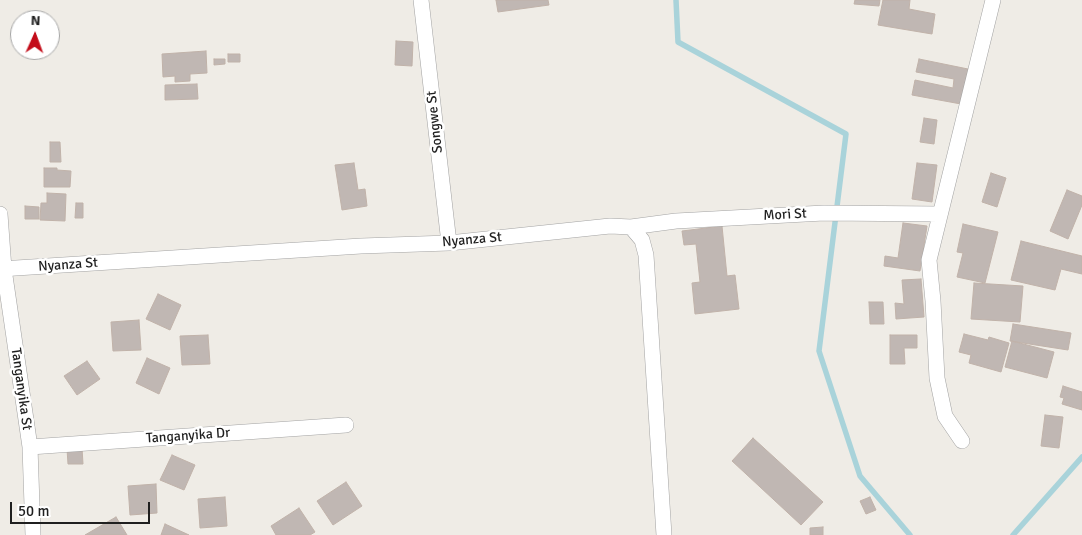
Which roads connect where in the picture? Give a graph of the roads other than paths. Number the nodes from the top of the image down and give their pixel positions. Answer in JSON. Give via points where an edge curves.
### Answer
{"nodes":[{"id":1,"x":422,"y":0,"type":"edge"},
{"id":2,"x":993,"y":0,"type":"edge"},
{"id":3,"x":0,"y":214,"type":"edge"},
{"id":4,"x":939,"y":214,"type":"junction"},
{"id":5,"x":631,"y":227,"type":"junction"},
{"id":6,"x":449,"y":243,"type":"junction"},
{"id":7,"x":2,"y":269,"type":"edge"},
{"id":8,"x":346,"y":425,"type":"dead end"},
{"id":9,"x":962,"y":441,"type":"dead end"},
{"id":10,"x":30,"y":447,"type":"junction"},
{"id":11,"x":33,"y":535,"type":"edge"},
{"id":12,"x":664,"y":535,"type":"edge"}],
"edges":[{"from":1,"to":6,"type":"street","name":"Songwe St"},
{"from":2,"to":4,"type":"street"},
{"from":3,"to":7,"type":"street","name":"Tanganyika St"},
{"from":4,"to":5,"type":"street","name":"Mori St","via":[[824,213],[676,221]]},
{"from":4,"to":9,"type":"street","via":[[929,260],[937,378],[945,416]]},
{"from":5,"to":6,"type":"street","name":"Nyanza St","via":[[610,226]]},
{"from":5,"to":12,"type":"street","via":[[642,240],[646,255]]},
{"from":6,"to":7,"type":"street","name":"Nyanza St"},
{"from":7,"to":10,"type":"street","name":"Tanganyika St"},
{"from":8,"to":10,"type":"street","name":"Tanganyika Dr"},
{"from":10,"to":11,"type":"street","name":"Tanganyika St"}]}
